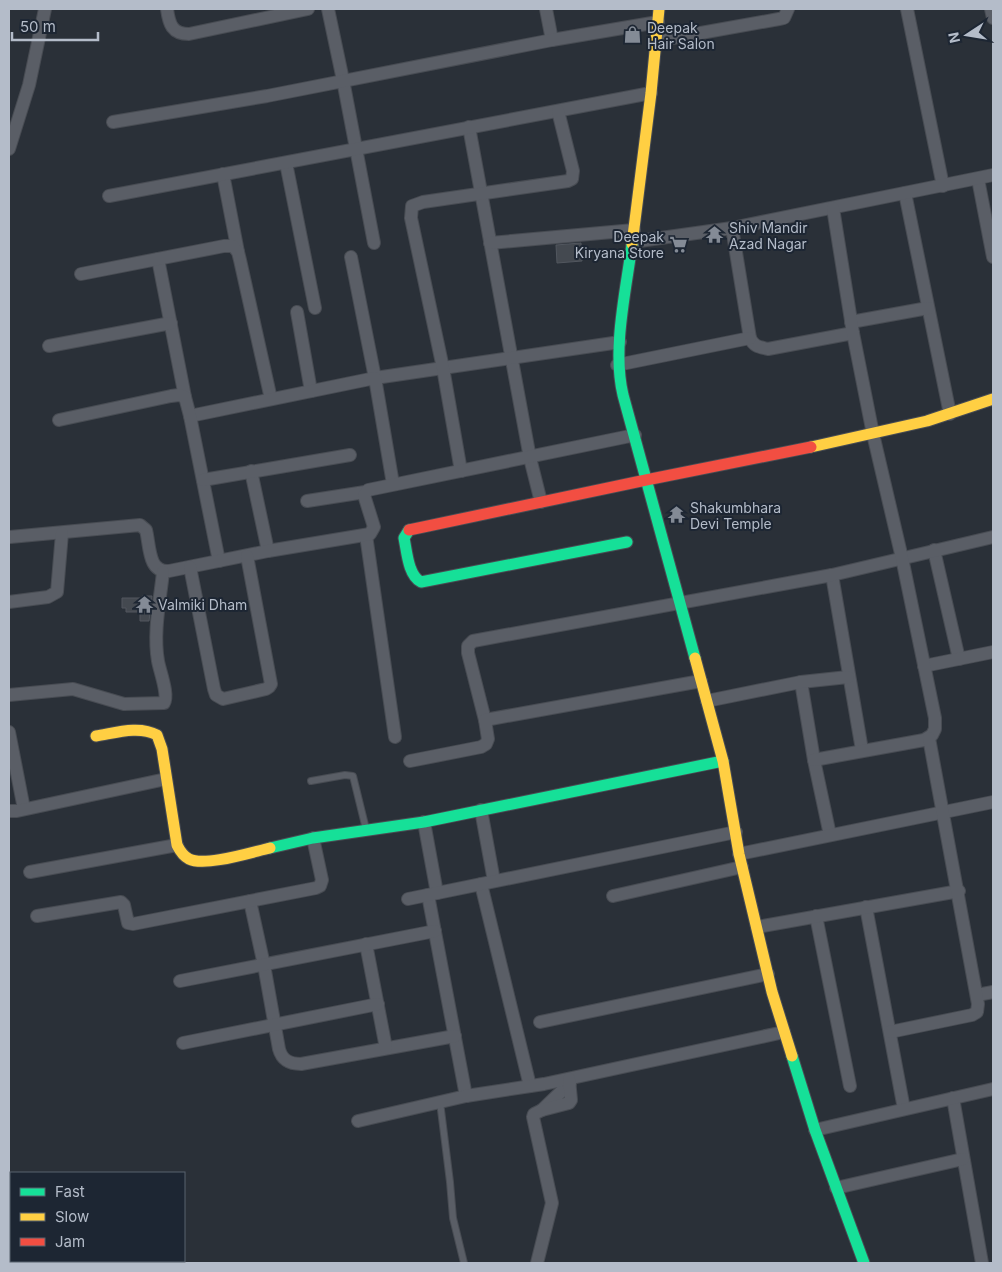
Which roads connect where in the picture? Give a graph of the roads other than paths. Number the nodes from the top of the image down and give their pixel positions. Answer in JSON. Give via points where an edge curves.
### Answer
{"nodes":[{"id":1,"x":45,"y":9,"type":"edge"},
{"id":2,"x":167,"y":9,"type":"edge"},
{"id":3,"x":308,"y":9,"type":"edge"},
{"id":4,"x":328,"y":9,"type":"edge"},
{"id":5,"x":546,"y":9,"type":"edge"},
{"id":6,"x":788,"y":9,"type":"edge"},
{"id":7,"x":906,"y":9,"type":"edge"},
{"id":8,"x":991,"y":9,"type":"edge"},
{"id":9,"x":658,"y":15,"type":"edge"},
{"id":10,"x":993,"y":18,"type":"edge"},
{"id":11,"x":552,"y":40,"type":"junction"},
{"id":12,"x":656,"y":41,"type":"junction"},
{"id":13,"x":343,"y":80,"type":"junction"},
{"id":14,"x":651,"y":93,"type":"junction"},
{"id":15,"x":558,"y":111,"type":"junction"},
{"id":16,"x":112,"y":122,"type":"dead end"},
{"id":17,"x":469,"y":127,"type":"junction"},
{"id":18,"x":9,"y":149,"type":"edge"},
{"id":19,"x":355,"y":150,"type":"junction"},
{"id":20,"x":286,"y":163,"type":"junction"},
{"id":21,"x":223,"y":174,"type":"junction"},
{"id":22,"x":993,"y":175,"type":"edge"},
{"id":23,"x":978,"y":178,"type":"junction"},
{"id":24,"x":943,"y":186,"type":"junction"},
{"id":25,"x":905,"y":193,"type":"junction"},
{"id":26,"x":481,"y":194,"type":"junction"},
{"id":27,"x":109,"y":196,"type":"dead end"},
{"id":28,"x":833,"y":208,"type":"junction"},
{"id":29,"x":732,"y":228,"type":"junction"},
{"id":30,"x":633,"y":236,"type":"junction"},
{"id":31,"x":374,"y":243,"type":"dead end"},
{"id":32,"x":490,"y":243,"type":"junction"},
{"id":33,"x":238,"y":252,"type":"junction"},
{"id":34,"x":351,"y":257,"type":"dead end"},
{"id":35,"x":993,"y":257,"type":"edge"},
{"id":36,"x":158,"y":259,"type":"junction"},
{"id":37,"x":81,"y":274,"type":"dead end"},
{"id":38,"x":315,"y":308,"type":"dead end"},
{"id":39,"x":928,"y":308,"type":"junction"},
{"id":40,"x":296,"y":312,"type":"dead end"},
{"id":41,"x":171,"y":323,"type":"junction"},
{"id":42,"x":852,"y":328,"type":"junction"},
{"id":43,"x":750,"y":338,"type":"junction"},
{"id":44,"x":620,"y":342,"type":"junction"},
{"id":45,"x":49,"y":346,"type":"dead end"},
{"id":46,"x":511,"y":357,"type":"junction"},
{"id":47,"x":617,"y":365,"type":"junction"},
{"id":48,"x":443,"y":368,"type":"junction"},
{"id":49,"x":375,"y":378,"type":"junction"},
{"id":50,"x":311,"y":391,"type":"junction"},
{"id":51,"x":184,"y":397,"type":"junction"},
{"id":52,"x":271,"y":399,"type":"junction"},
{"id":53,"x":993,"y":399,"type":"edge"},
{"id":54,"x":950,"y":414,"type":"junction"},
{"id":55,"x":190,"y":416,"type":"junction"},
{"id":56,"x":59,"y":420,"type":"dead end"},
{"id":57,"x":873,"y":434,"type":"junction"},
{"id":58,"x":635,"y":435,"type":"junction"},
{"id":59,"x":350,"y":455,"type":"dead end"},
{"id":60,"x":530,"y":458,"type":"junction"},
{"id":61,"x":251,"y":471,"type":"junction"},
{"id":62,"x":461,"y":471,"type":"junction"},
{"id":63,"x":646,"y":479,"type":"junction"},
{"id":64,"x":203,"y":480,"type":"junction"},
{"id":65,"x":393,"y":484,"type":"junction"},
{"id":66,"x":365,"y":492,"type":"junction"},
{"id":67,"x":307,"y":501,"type":"dead end"},
{"id":68,"x":541,"y":502,"type":"junction"},
{"id":69,"x":62,"y":533,"type":"junction"},
{"id":70,"x":366,"y":534,"type":"junction"},
{"id":71,"x":993,"y":536,"type":"edge"},
{"id":72,"x":10,"y":537,"type":"edge"},
{"id":73,"x":627,"y":542,"type":"dead end"},
{"id":74,"x":934,"y":550,"type":"junction"},
{"id":75,"x":268,"y":551,"type":"junction"},
{"id":76,"x":246,"y":556,"type":"junction"},
{"id":77,"x":902,"y":558,"type":"junction"},
{"id":78,"x":219,"y":561,"type":"junction"},
{"id":79,"x":190,"y":567,"type":"junction"},
{"id":80,"x":163,"y":572,"type":"junction"},
{"id":81,"x":832,"y":575,"type":"junction"},
{"id":82,"x":9,"y":602,"type":"edge"},
{"id":83,"x":680,"y":603,"type":"junction"},
{"id":84,"x":993,"y":652,"type":"edge"},
{"id":85,"x":959,"y":659,"type":"junction"},
{"id":86,"x":924,"y":666,"type":"junction"},
{"id":87,"x":848,"y":677,"type":"junction"},
{"id":88,"x":701,"y":681,"type":"junction"},
{"id":89,"x":802,"y":682,"type":"junction"},
{"id":90,"x":9,"y":695,"type":"edge"},
{"id":91,"x":707,"y":701,"type":"junction"},
{"id":92,"x":485,"y":720,"type":"junction"},
{"id":93,"x":9,"y":732,"type":"edge"},
{"id":94,"x":96,"y":736,"type":"dead end"},
{"id":95,"x":395,"y":737,"type":"dead end"},
{"id":96,"x":929,"y":738,"type":"junction"},
{"id":97,"x":862,"y":750,"type":"junction"},
{"id":98,"x":814,"y":760,"type":"junction"},
{"id":99,"x":410,"y":761,"type":"dead end"},
{"id":100,"x":723,"y":761,"type":"junction"},
{"id":101,"x":166,"y":779,"type":"junction"},
{"id":102,"x":312,"y":781,"type":"dead end"},
{"id":103,"x":993,"y":802,"type":"edge"},
{"id":104,"x":24,"y":809,"type":"junction"},
{"id":105,"x":9,"y":810,"type":"edge"},
{"id":106,"x":481,"y":810,"type":"junction"},
{"id":107,"x":942,"y":812,"type":"junction"},
{"id":108,"x":424,"y":822,"type":"junction"},
{"id":109,"x":366,"y":830,"type":"junction"},
{"id":110,"x":736,"y":832,"type":"junction"},
{"id":111,"x":830,"y":836,"type":"junction"},
{"id":112,"x":313,"y":838,"type":"junction"},
{"id":113,"x":177,"y":845,"type":"junction"},
{"id":114,"x":741,"y":860,"type":"junction"},
{"id":115,"x":30,"y":872,"type":"dead end"},
{"id":116,"x":494,"y":881,"type":"junction"},
{"id":117,"x":481,"y":884,"type":"junction"},
{"id":118,"x":959,"y":891,"type":"junction"},
{"id":119,"x":432,"y":894,"type":"junction"},
{"id":120,"x":613,"y":896,"type":"dead end"},
{"id":121,"x":408,"y":899,"type":"dead end"},
{"id":122,"x":250,"y":901,"type":"junction"},
{"id":123,"x":866,"y":907,"type":"junction"},
{"id":124,"x":37,"y":916,"type":"dead end"},
{"id":125,"x":816,"y":916,"type":"junction"},
{"id":126,"x":757,"y":927,"type":"junction"},
{"id":127,"x":435,"y":931,"type":"junction"},
{"id":128,"x":366,"y":944,"type":"junction"},
{"id":129,"x":264,"y":965,"type":"junction"},
{"id":130,"x":768,"y":974,"type":"junction"},
{"id":131,"x":180,"y":981,"type":"dead end"},
{"id":132,"x":993,"y":992,"type":"edge"},
{"id":133,"x":977,"y":995,"type":"junction"},
{"id":134,"x":378,"y":1004,"type":"junction"},
{"id":135,"x":540,"y":1022,"type":"dead end"},
{"id":136,"x":275,"y":1023,"type":"junction"},
{"id":137,"x":784,"y":1032,"type":"junction"},
{"id":138,"x":890,"y":1032,"type":"junction"},
{"id":139,"x":455,"y":1036,"type":"junction"},
{"id":140,"x":184,"y":1043,"type":"dead end"},
{"id":141,"x":386,"y":1048,"type":"junction"},
{"id":142,"x":570,"y":1081,"type":"junction"},
{"id":143,"x":533,"y":1086,"type":"junction"},
{"id":144,"x":850,"y":1086,"type":"dead end"},
{"id":145,"x":993,"y":1089,"type":"edge"},
{"id":146,"x":466,"y":1096,"type":"junction"},
{"id":147,"x":952,"y":1098,"type":"junction"},
{"id":148,"x":440,"y":1102,"type":"junction"},
{"id":149,"x":546,"y":1105,"type":"junction"},
{"id":150,"x":904,"y":1109,"type":"junction"},
{"id":151,"x":358,"y":1121,"type":"dead end"},
{"id":152,"x":815,"y":1130,"type":"junction"},
{"id":153,"x":963,"y":1159,"type":"junction"},
{"id":154,"x":836,"y":1188,"type":"junction"},
{"id":155,"x":464,"y":1263,"type":"edge"},
{"id":156,"x":537,"y":1263,"type":"edge"},
{"id":157,"x":862,"y":1263,"type":"edge"},
{"id":158,"x":982,"y":1263,"type":"edge"}],
"edges":[{"from":1,"to":18,"type":"street","via":[[24,103]]},
{"from":2,"to":3,"type":"street","via":[[176,32],[189,34]]},
{"from":4,"to":13,"type":"street"},
{"from":5,"to":11,"type":"street"},
{"from":6,"to":12,"type":"street","via":[[784,18]]},
{"from":7,"to":24,"type":"street"},
{"from":8,"to":10,"type":"street"},
{"from":9,"to":11,"type":"street"},
{"from":9,"to":12,"type":"street"},
{"from":11,"to":13,"type":"street"},
{"from":12,"to":14,"type":"street"},
{"from":13,"to":16,"type":"street"},
{"from":13,"to":19,"type":"street"},
{"from":14,"to":15,"type":"street"},
{"from":14,"to":30,"type":"street"},
{"from":15,"to":17,"type":"street"},
{"from":15,"to":26,"type":"street","via":[[573,170],[572,179]]},
{"from":17,"to":19,"type":"street"},
{"from":17,"to":26,"type":"street"},
{"from":19,"to":20,"type":"street"},
{"from":19,"to":31,"type":"street"},
{"from":20,"to":21,"type":"street"},
{"from":20,"to":38,"type":"street"},
{"from":21,"to":27,"type":"street"},
{"from":21,"to":33,"type":"street"},
{"from":22,"to":23,"type":"street"},
{"from":23,"to":24,"type":"street"},
{"from":23,"to":35,"type":"street"},
{"from":24,"to":25,"type":"street"},
{"from":25,"to":28,"type":"street"},
{"from":25,"to":39,"type":"street"},
{"from":26,"to":32,"type":"street"},
{"from":26,"to":48,"type":"street","via":[[412,206],[411,218]]},
{"from":28,"to":29,"type":"street"},
{"from":28,"to":42,"type":"street"},
{"from":29,"to":30,"type":"street"},
{"from":29,"to":43,"type":"street"},
{"from":30,"to":32,"type":"street"},
{"from":30,"to":44,"type":"street"},
{"from":32,"to":46,"type":"street"},
{"from":33,"to":36,"type":"street","via":[[233,246],[224,246]]},
{"from":33,"to":52,"type":"street"},
{"from":34,"to":49,"type":"street"},
{"from":36,"to":37,"type":"street"},
{"from":36,"to":41,"type":"street"},
{"from":39,"to":42,"type":"street"},
{"from":39,"to":54,"type":"street"},
{"from":40,"to":50,"type":"street"},
{"from":41,"to":45,"type":"street"},
{"from":41,"to":51,"type":"street"},
{"from":42,"to":43,"type":"street","via":[[768,349],[758,347]]},
{"from":42,"to":57,"type":"street"},
{"from":43,"to":47,"type":"street"},
{"from":44,"to":46,"type":"street"},
{"from":44,"to":47,"type":"street"},
{"from":46,"to":48,"type":"street"},
{"from":46,"to":60,"type":"street"},
{"from":47,"to":58,"type":"street","via":[[619,385]]},
{"from":48,"to":49,"type":"street"},
{"from":48,"to":62,"type":"street"},
{"from":49,"to":50,"type":"street"},
{"from":49,"to":65,"type":"street"},
{"from":50,"to":52,"type":"street"},
{"from":51,"to":55,"type":"street"},
{"from":51,"to":56,"type":"street","via":[[171,396]]},
{"from":52,"to":55,"type":"street"},
{"from":53,"to":54,"type":"street"},
{"from":54,"to":57,"type":"street"},
{"from":55,"to":64,"type":"street"},
{"from":57,"to":63,"type":"street"},
{"from":57,"to":77,"type":"street"},
{"from":58,"to":60,"type":"street"},
{"from":58,"to":63,"type":"street"},
{"from":59,"to":61,"type":"street"},
{"from":60,"to":62,"type":"street"},
{"from":60,"to":68,"type":"street"},
{"from":61,"to":64,"type":"street"},
{"from":61,"to":75,"type":"street"},
{"from":62,"to":65,"type":"street"},
{"from":63,"to":68,"type":"street"},
{"from":63,"to":83,"type":"street"},
{"from":64,"to":78,"type":"street"},
{"from":65,"to":66,"type":"street"},
{"from":66,"to":67,"type":"street"},
{"from":66,"to":70,"type":"street","via":[[374,527]]},
{"from":68,"to":73,"type":"street","via":[[408,530],[404,538],[415,579],[428,582]]},
{"from":69,"to":72,"type":"street"},
{"from":69,"to":80,"type":"street","via":[[140,525],[146,530],[154,566]]},
{"from":69,"to":82,"type":"street","via":[[57,592],[48,597]]},
{"from":70,"to":75,"type":"street"},
{"from":70,"to":95,"type":"street"},
{"from":71,"to":74,"type":"street"},
{"from":74,"to":77,"type":"street"},
{"from":74,"to":85,"type":"street"},
{"from":75,"to":76,"type":"street"},
{"from":76,"to":78,"type":"street"},
{"from":76,"to":79,"type":"street","via":[[270,684],[266,689],[223,699],[216,695],[214,689]]},
{"from":77,"to":81,"type":"street"},
{"from":77,"to":86,"type":"street"},
{"from":78,"to":79,"type":"street"},
{"from":79,"to":80,"type":"street"},
{"from":80,"to":90,"type":"street","via":[[156,643],[164,703],[124,704],[73,689]]},
{"from":81,"to":83,"type":"street"},
{"from":81,"to":87,"type":"street"},
{"from":83,"to":88,"type":"street"},
{"from":83,"to":92,"type":"street","via":[[473,641],[468,646],[468,653]]},
{"from":84,"to":85,"type":"street"},
{"from":85,"to":86,"type":"street"},
{"from":86,"to":96,"type":"street","via":[[935,718],[935,728]]},
{"from":87,"to":89,"type":"street"},
{"from":87,"to":97,"type":"street"},
{"from":88,"to":91,"type":"street"},
{"from":88,"to":92,"type":"street"},
{"from":89,"to":91,"type":"street"},
{"from":89,"to":98,"type":"street"},
{"from":91,"to":100,"type":"street"},
{"from":92,"to":99,"type":"street","via":[[488,739],[481,747]]},
{"from":93,"to":104,"type":"street"},
{"from":94,"to":101,"type":"street","via":[[140,730],[157,735]]},
{"from":96,"to":97,"type":"street"},
{"from":96,"to":107,"type":"street"},
{"from":97,"to":98,"type":"street"},
{"from":98,"to":111,"type":"street"},
{"from":100,"to":106,"type":"street"},
{"from":100,"to":110,"type":"street"},
{"from":101,"to":104,"type":"street"},
{"from":101,"to":113,"type":"street"},
{"from":102,"to":109,"type":"lane","via":[[345,774],[353,776]]},
{"from":103,"to":107,"type":"street"},
{"from":104,"to":105,"type":"street"},
{"from":106,"to":108,"type":"street"},
{"from":106,"to":116,"type":"street"},
{"from":107,"to":111,"type":"street"},
{"from":107,"to":118,"type":"street"},
{"from":108,"to":109,"type":"street"},
{"from":108,"to":119,"type":"street"},
{"from":109,"to":112,"type":"street"},
{"from":110,"to":114,"type":"street"},
{"from":110,"to":116,"type":"street"},
{"from":111,"to":114,"type":"street"},
{"from":112,"to":113,"type":"street","via":[[205,862],[187,859]]},
{"from":112,"to":122,"type":"street","via":[[322,880],[320,886]]},
{"from":113,"to":115,"type":"street"},
{"from":114,"to":120,"type":"street"},
{"from":114,"to":126,"type":"street"},
{"from":116,"to":117,"type":"street"},
{"from":117,"to":119,"type":"street"},
{"from":117,"to":143,"type":"street"},
{"from":118,"to":123,"type":"street"},
{"from":118,"to":133,"type":"street"},
{"from":119,"to":121,"type":"street"},
{"from":119,"to":127,"type":"street"},
{"from":122,"to":124,"type":"street","via":[[133,924],[128,923],[121,902]]},
{"from":122,"to":129,"type":"street"},
{"from":123,"to":125,"type":"street"},
{"from":123,"to":138,"type":"street"},
{"from":125,"to":126,"type":"street"},
{"from":125,"to":144,"type":"street"},
{"from":126,"to":130,"type":"street"},
{"from":127,"to":128,"type":"street"},
{"from":127,"to":139,"type":"street"},
{"from":128,"to":129,"type":"street"},
{"from":128,"to":134,"type":"street"},
{"from":129,"to":131,"type":"street"},
{"from":129,"to":136,"type":"street"},
{"from":130,"to":135,"type":"street"},
{"from":130,"to":137,"type":"street"},
{"from":132,"to":133,"type":"street"},
{"from":133,"to":138,"type":"street","via":[[977,1012],[972,1016]]},
{"from":134,"to":136,"type":"street"},
{"from":134,"to":141,"type":"street"},
{"from":136,"to":140,"type":"street"},
{"from":136,"to":141,"type":"street","via":[[281,1055],[294,1064]]},
{"from":137,"to":142,"type":"street"},
{"from":137,"to":152,"type":"street"},
{"from":138,"to":150,"type":"street"},
{"from":139,"to":141,"type":"street"},
{"from":139,"to":146,"type":"street"},
{"from":142,"to":143,"type":"street"},
{"from":142,"to":149,"type":"street","via":[[569,1104]]},
{"from":143,"to":146,"type":"street"},
{"from":143,"to":149,"type":"street"},
{"from":145,"to":147,"type":"street"},
{"from":146,"to":148,"type":"street"},
{"from":147,"to":150,"type":"street"},
{"from":147,"to":153,"type":"street"},
{"from":148,"to":151,"type":"street"},
{"from":148,"to":155,"type":"lane","via":[[453,1218]]},
{"from":149,"to":156,"type":"street","via":[[534,1114],[534,1121],[552,1203]]},
{"from":150,"to":152,"type":"street"},
{"from":152,"to":154,"type":"street"},
{"from":153,"to":154,"type":"street"},
{"from":153,"to":158,"type":"street"},
{"from":154,"to":157,"type":"street"}]}
